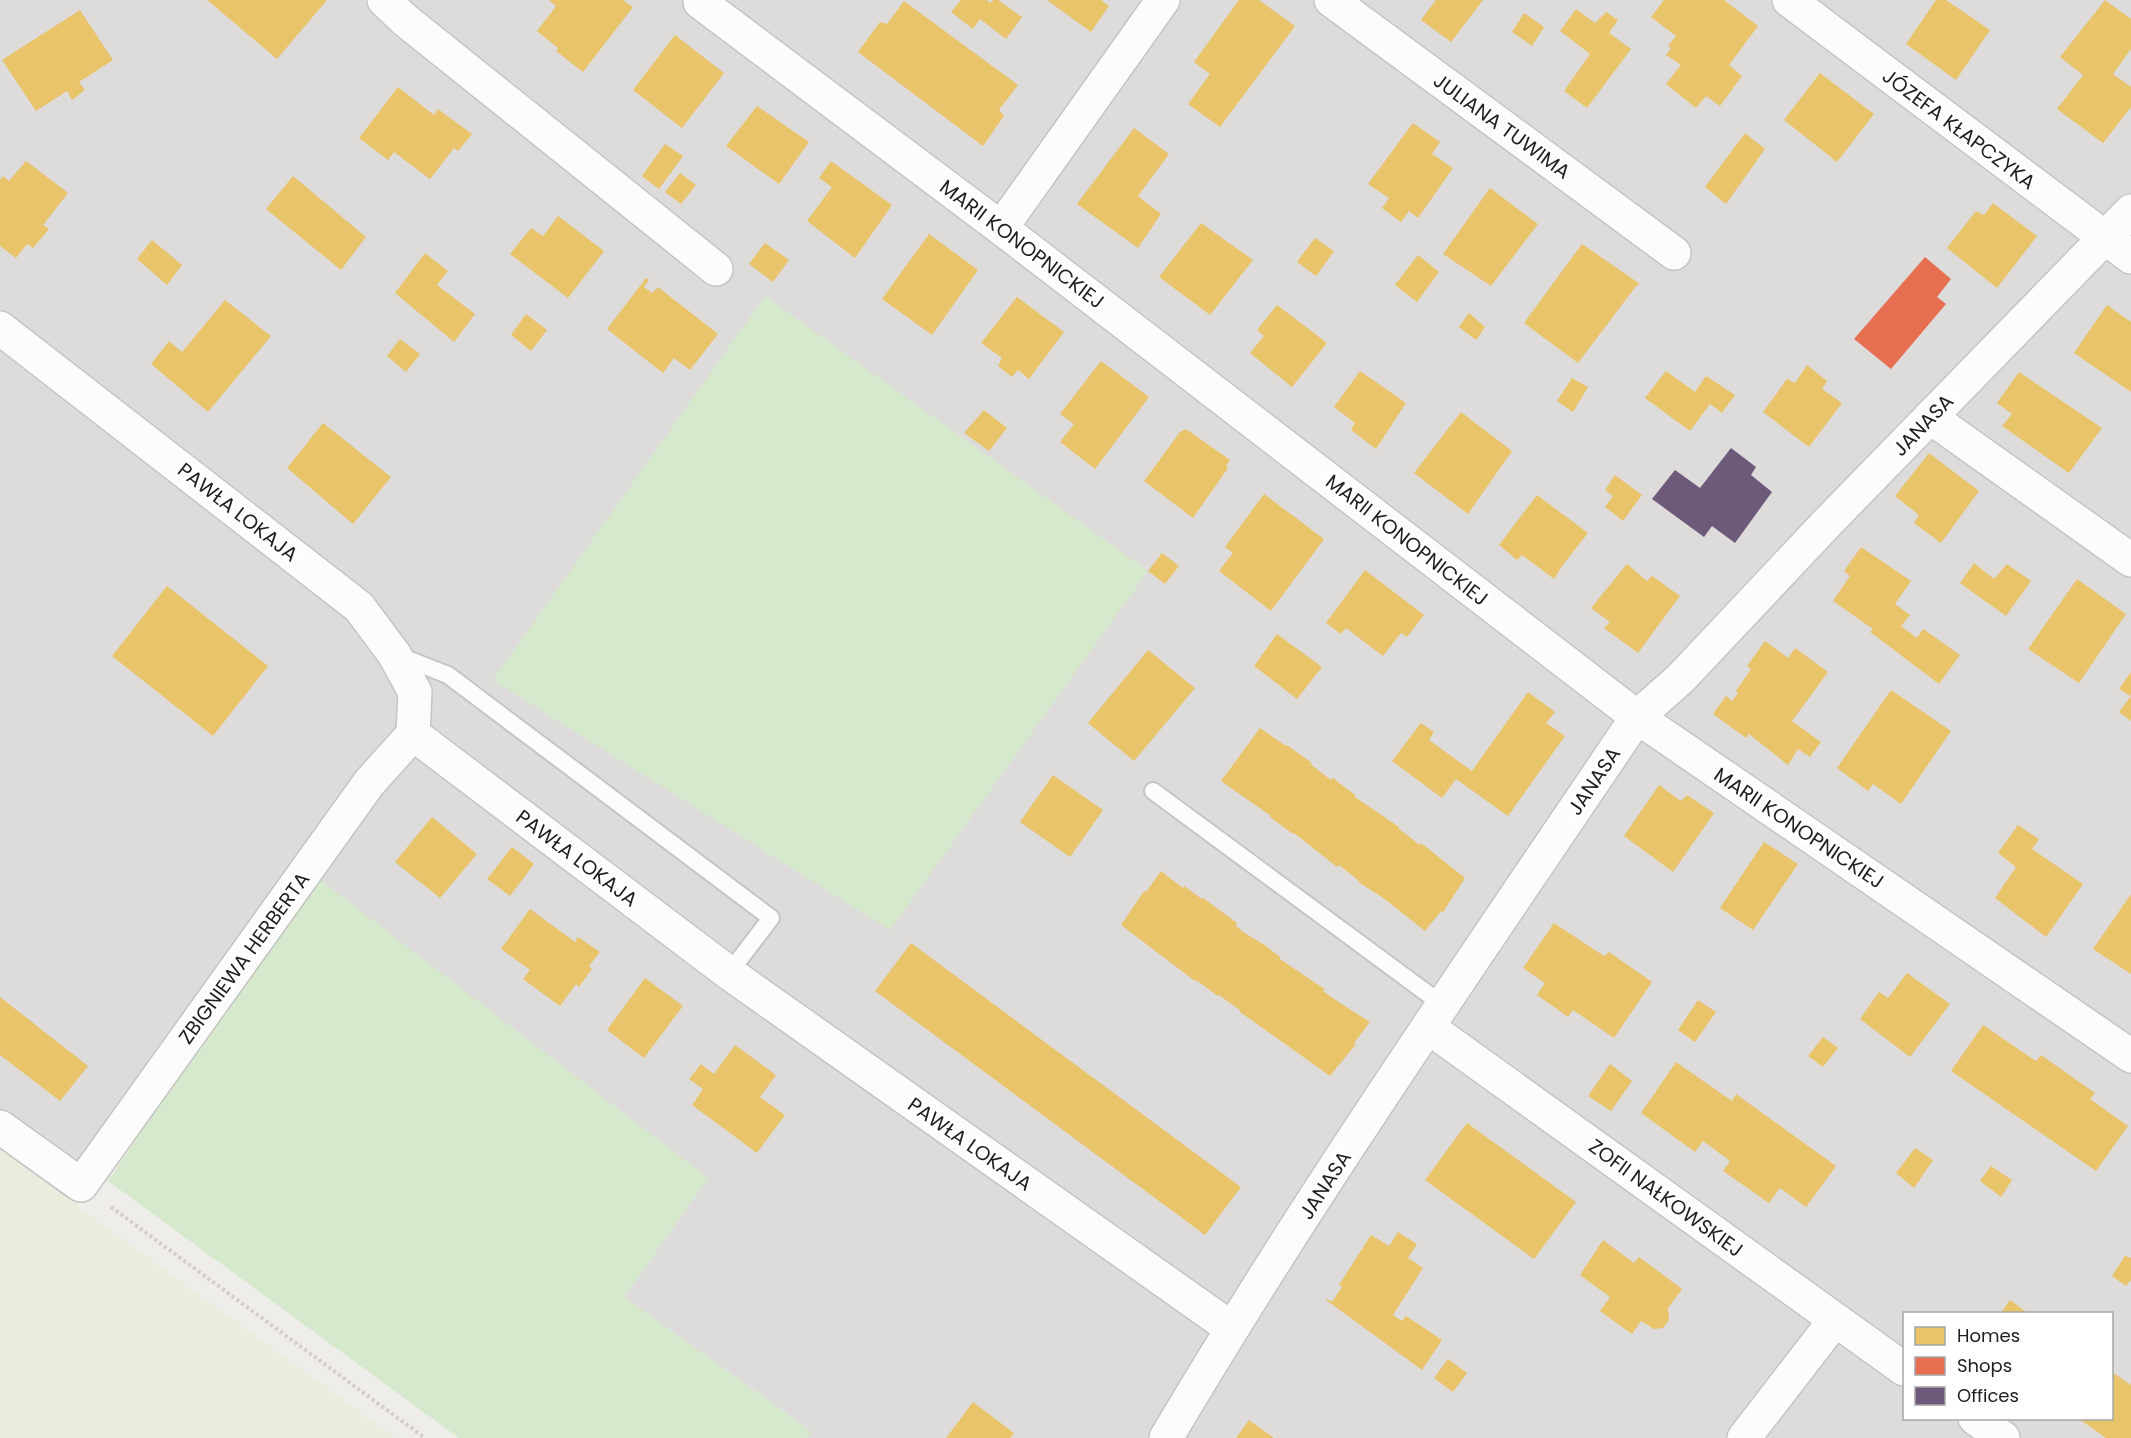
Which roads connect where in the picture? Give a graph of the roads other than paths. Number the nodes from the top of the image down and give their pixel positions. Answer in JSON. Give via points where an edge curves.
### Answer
{"nodes":[{"id":1,"x":384,"y":0,"type":"edge"},
{"id":2,"x":1163,"y":0,"type":"edge"},
{"id":3,"x":1331,"y":0,"type":"edge"},
{"id":4,"x":1789,"y":0,"type":"edge"},
{"id":5,"x":700,"y":2,"type":"dead end"},
{"id":6,"x":2131,"y":211,"type":"edge"},
{"id":7,"x":1001,"y":228,"type":"junction"},
{"id":8,"x":2104,"y":238,"type":"junction"},
{"id":9,"x":1674,"y":253,"type":"dead end"},
{"id":10,"x":2131,"y":257,"type":"edge"},
{"id":11,"x":716,"y":269,"type":"dead end"},
{"id":12,"x":0,"y":327,"type":"edge"},
{"id":13,"x":1930,"y":417,"type":"junction"},
{"id":14,"x":2131,"y":560,"type":"edge"},
{"id":15,"x":394,"y":654,"type":"junction"},
{"id":16,"x":1637,"y":717,"type":"junction"},
{"id":17,"x":412,"y":734,"type":"junction"},
{"id":18,"x":1153,"y":791,"type":"dead end"},
{"id":19,"x":729,"y":973,"type":"junction"},
{"id":20,"x":1436,"y":1016,"type":"junction"},
{"id":21,"x":2131,"y":1056,"type":"edge"},
{"id":22,"x":0,"y":1127,"type":"edge"},
{"id":23,"x":1835,"y":1320,"type":"junction"},
{"id":24,"x":1231,"y":1328,"type":"junction"},
{"id":25,"x":1903,"y":1368,"type":"edge"},
{"id":26,"x":1976,"y":1420,"type":"edge"},
{"id":27,"x":1166,"y":1438,"type":"edge"},
{"id":28,"x":1744,"y":1438,"type":"edge"},
{"id":29,"x":2003,"y":1438,"type":"edge"}],
"edges":[{"from":1,"to":11,"type":"street"},
{"from":2,"to":7,"type":"street"},
{"from":3,"to":9,"type":"street","name":"JULIANA TUWIMA"},
{"from":4,"to":8,"type":"street","name":"JÓZEFA KŁAPCZYKA"},
{"from":5,"to":7,"type":"street","name":"MARII KONOPNICKIEJ"},
{"from":6,"to":8,"type":"street","name":"JANASA"},
{"from":7,"to":16,"type":"street","name":"MARII KONOPNICKIEJ"},
{"from":8,"to":10,"type":"street","name":"JÓZEFA KŁAPCZYKA"},
{"from":8,"to":13,"type":"street","name":"JANASA"},
{"from":12,"to":15,"type":"street","name":"PAWŁA LOKAJA","via":[[359,607]]},
{"from":13,"to":14,"type":"street"},
{"from":13,"to":16,"type":"street","name":"JANASA","via":[[1681,678]]},
{"from":15,"to":17,"type":"street","name":"PAWŁA LOKAJA","via":[[416,692]]},
{"from":15,"to":19,"type":"lane","via":[[448,675],[771,918]]},
{"from":16,"to":20,"type":"street","name":"JANASA"},
{"from":16,"to":21,"type":"street","name":"MARII KONOPNICKIEJ"},
{"from":17,"to":19,"type":"street","name":"PAWŁA LOKAJA"},
{"from":17,"to":22,"type":"street","name":"ZBIGNIEWA HERBERTA","via":[[369,783],[81,1185]]},
{"from":18,"to":20,"type":"lane"},
{"from":19,"to":24,"type":"street","name":"PAWŁA LOKAJA"},
{"from":20,"to":23,"type":"street","name":"ZOFII NAŁKOWSKIEJ"},
{"from":20,"to":24,"type":"street","name":"JANASA"},
{"from":23,"to":25,"type":"street","name":"ZOFII NAŁKOWSKIEJ"},
{"from":23,"to":28,"type":"street"},
{"from":24,"to":27,"type":"street","name":"JANASA"},
{"from":26,"to":29,"type":"street"}]}
